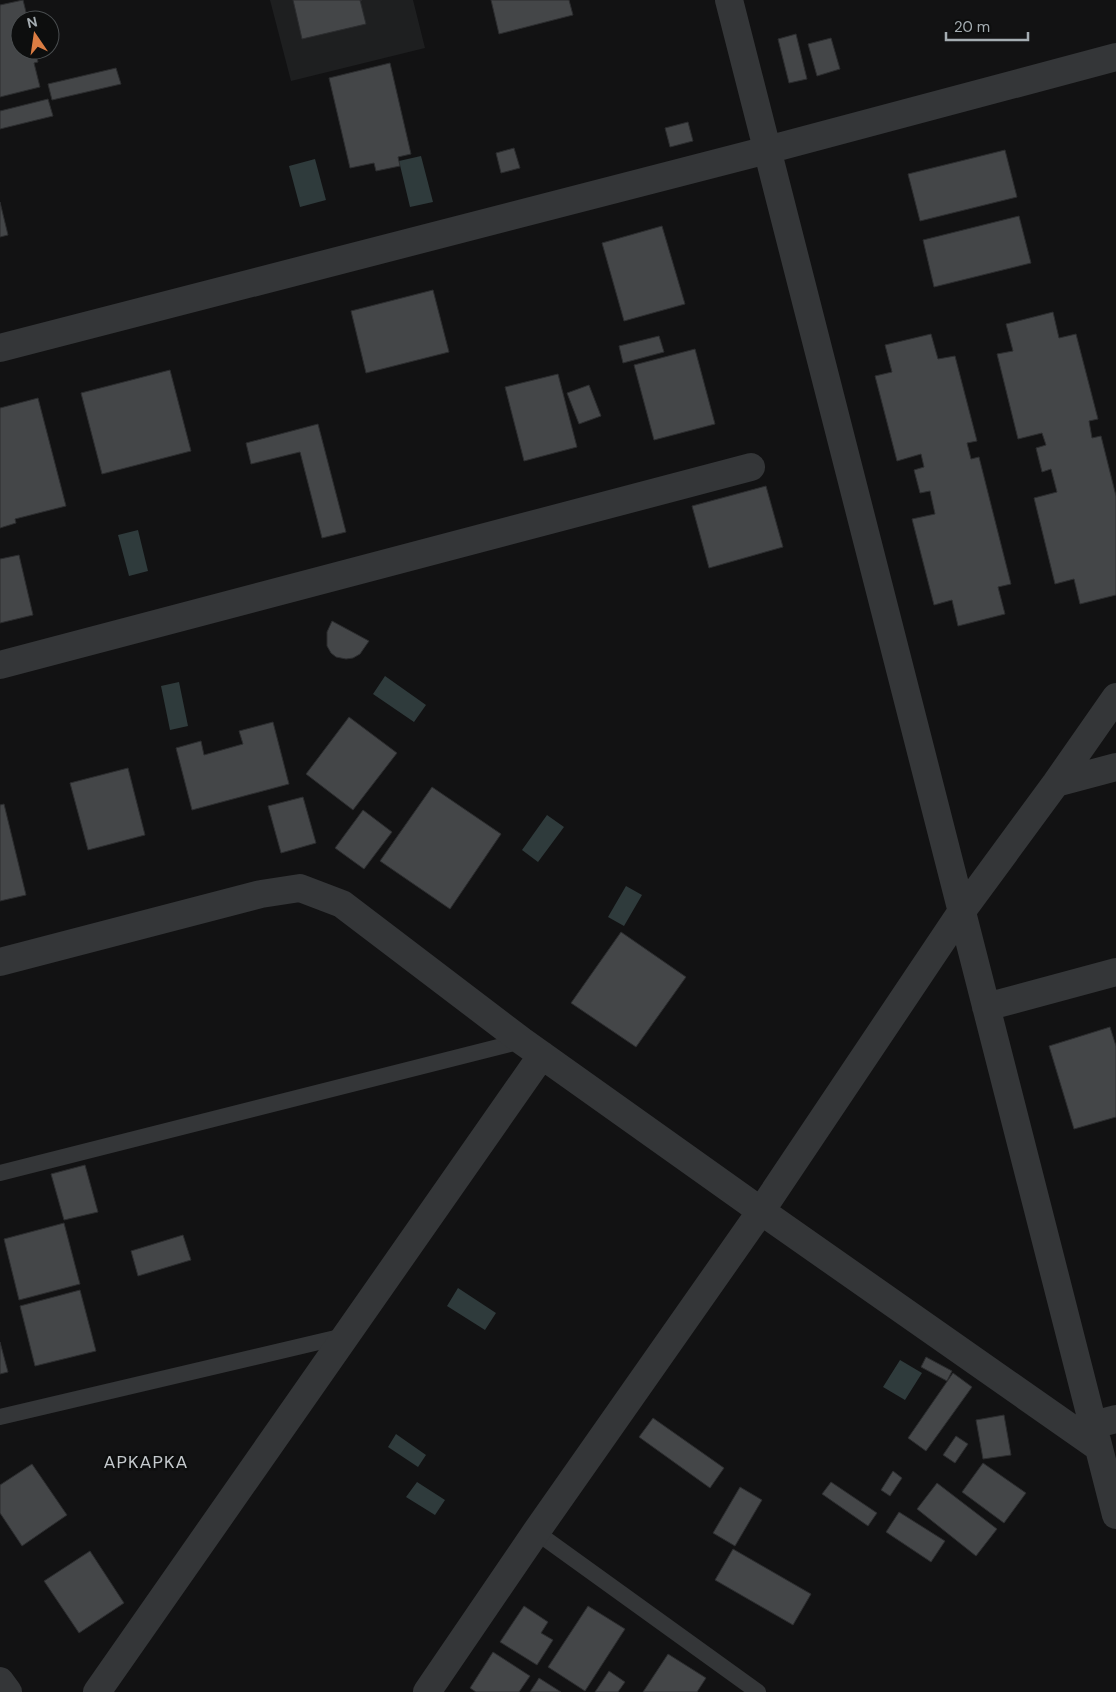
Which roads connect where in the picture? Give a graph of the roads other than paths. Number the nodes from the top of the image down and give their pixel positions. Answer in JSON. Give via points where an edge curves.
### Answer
{"nodes":[{"id":1,"x":729,"y":0,"type":"edge"},
{"id":2,"x":1116,"y":57,"type":"edge"},
{"id":3,"x":767,"y":150,"type":"junction"},
{"id":4,"x":0,"y":348,"type":"edge"},
{"id":5,"x":751,"y":467,"type":"dead end"},
{"id":6,"x":0,"y":665,"type":"edge"},
{"id":7,"x":1116,"y":697,"type":"edge"},
{"id":8,"x":1116,"y":768,"type":"edge"},
{"id":9,"x":1056,"y":783,"type":"junction"},
{"id":10,"x":962,"y":911,"type":"junction"},
{"id":11,"x":0,"y":962,"type":"edge"},
{"id":12,"x":1116,"y":972,"type":"edge"},
{"id":13,"x":986,"y":1007,"type":"junction"},
{"id":14,"x":532,"y":1048,"type":"junction"},
{"id":15,"x":0,"y":1173,"type":"edge"},
{"id":16,"x":761,"y":1211,"type":"junction"},
{"id":17,"x":344,"y":1336,"type":"junction"},
{"id":18,"x":0,"y":1417,"type":"edge"},
{"id":19,"x":1102,"y":1430,"type":"edge"},
{"id":20,"x":1116,"y":1515,"type":"edge"},
{"id":21,"x":536,"y":1532,"type":"junction"},
{"id":22,"x":0,"y":1680,"type":"edge"},
{"id":23,"x":8,"y":1692,"type":"edge"},
{"id":24,"x":97,"y":1692,"type":"edge"},
{"id":25,"x":427,"y":1692,"type":"edge"},
{"id":26,"x":758,"y":1692,"type":"edge"}],
"edges":[{"from":1,"to":3,"type":"street"},
{"from":2,"to":3,"type":"street"},
{"from":3,"to":4,"type":"street"},
{"from":3,"to":10,"type":"street"},
{"from":5,"to":6,"type":"street"},
{"from":7,"to":9,"type":"street"},
{"from":8,"to":9,"type":"street"},
{"from":9,"to":10,"type":"street"},
{"from":10,"to":13,"type":"street"},
{"from":10,"to":16,"type":"street"},
{"from":11,"to":14,"type":"street","via":[[261,894],[300,888],[342,904]]},
{"from":12,"to":13,"type":"street"},
{"from":13,"to":19,"type":"street"},
{"from":14,"to":15,"type":"lane"},
{"from":14,"to":16,"type":"street"},
{"from":14,"to":17,"type":"street"},
{"from":16,"to":19,"type":"street"},
{"from":16,"to":21,"type":"street"},
{"from":17,"to":18,"type":"lane"},
{"from":17,"to":24,"type":"street"},
{"from":19,"to":20,"type":"street"},
{"from":21,"to":25,"type":"street"},
{"from":21,"to":26,"type":"lane"},
{"from":22,"to":23,"type":"street"}]}
